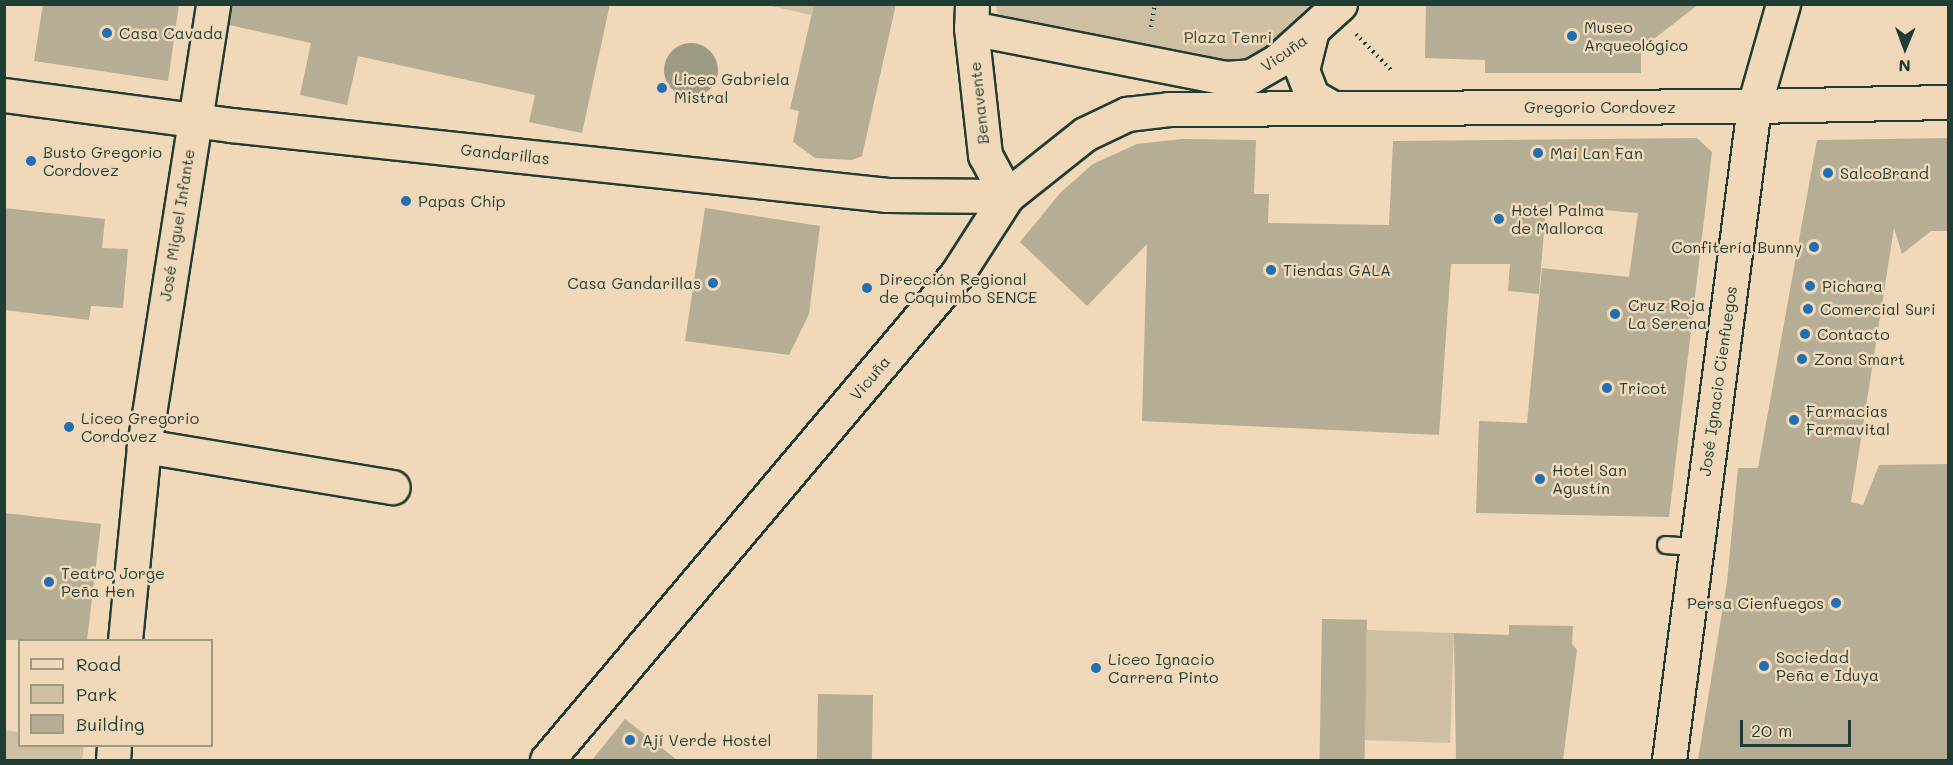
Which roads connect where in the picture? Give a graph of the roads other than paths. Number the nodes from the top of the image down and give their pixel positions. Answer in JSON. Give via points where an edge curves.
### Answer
{"nodes":[{"id":1,"x":213,"y":4,"type":"edge"},
{"id":2,"x":1783,"y":4,"type":"edge"},
{"id":3,"x":971,"y":16,"type":"edge"},
{"id":4,"x":1347,"y":18,"type":"edge"},
{"id":5,"x":1311,"y":34,"type":"junction"},
{"id":6,"x":4,"y":95,"type":"edge"},
{"id":7,"x":1948,"y":102,"type":"edge"},
{"id":8,"x":1251,"y":106,"type":"joint"},
{"id":9,"x":1754,"y":106,"type":"junction"},
{"id":10,"x":1333,"y":108,"type":"junction"},
{"id":11,"x":194,"y":119,"type":"junction"},
{"id":12,"x":1006,"y":196,"type":"junction"},
{"id":13,"x":144,"y":446,"type":"junction"},
{"id":14,"x":393,"y":487,"type":"dead end"},
{"id":15,"x":124,"y":639,"type":"edge"},
{"id":16,"x":547,"y":760,"type":"edge"},
{"id":17,"x":1669,"y":760,"type":"edge"}],
"edges":[{"from":1,"to":11,"type":"street","name":"José Miguel Infante"},
{"from":2,"to":9,"type":"street","name":"José Ignacio Cienfuegos"},
{"from":3,"to":5,"type":"street","name":"Vicuña","via":[[1225,78],[1251,76]]},
{"from":3,"to":12,"type":"street","name":"Benavente","via":[[985,155]]},
{"from":4,"to":5,"type":"street","name":"Vicuña"},
{"from":5,"to":10,"type":"street","via":[[1302,70],[1312,96]]},
{"from":6,"to":11,"type":"street","name":"Gandarillas"},
{"from":7,"to":9,"type":"street","name":"Gregorio Cordovez"},
{"from":8,"to":10,"type":"street","name":"Gregorio Cordovez"},
{"from":8,"to":12,"type":"street","name":"Vicuña","via":[[1126,114],[1085,134]]},
{"from":9,"to":10,"type":"street","name":"Gregorio Cordovez"},
{"from":9,"to":17,"type":"street","name":"José Ignacio Cienfuegos","via":[[1681,546]]},
{"from":11,"to":12,"type":"street","name":"Gandarillas","via":[[887,195]]},
{"from":11,"to":13,"type":"street","name":"José Miguel Infante"},
{"from":12,"to":16,"type":"street","name":"Vicuña","via":[[957,274]]},
{"from":13,"to":14,"type":"street"},
{"from":13,"to":15,"type":"street","name":"José Miguel Infante"}]}
